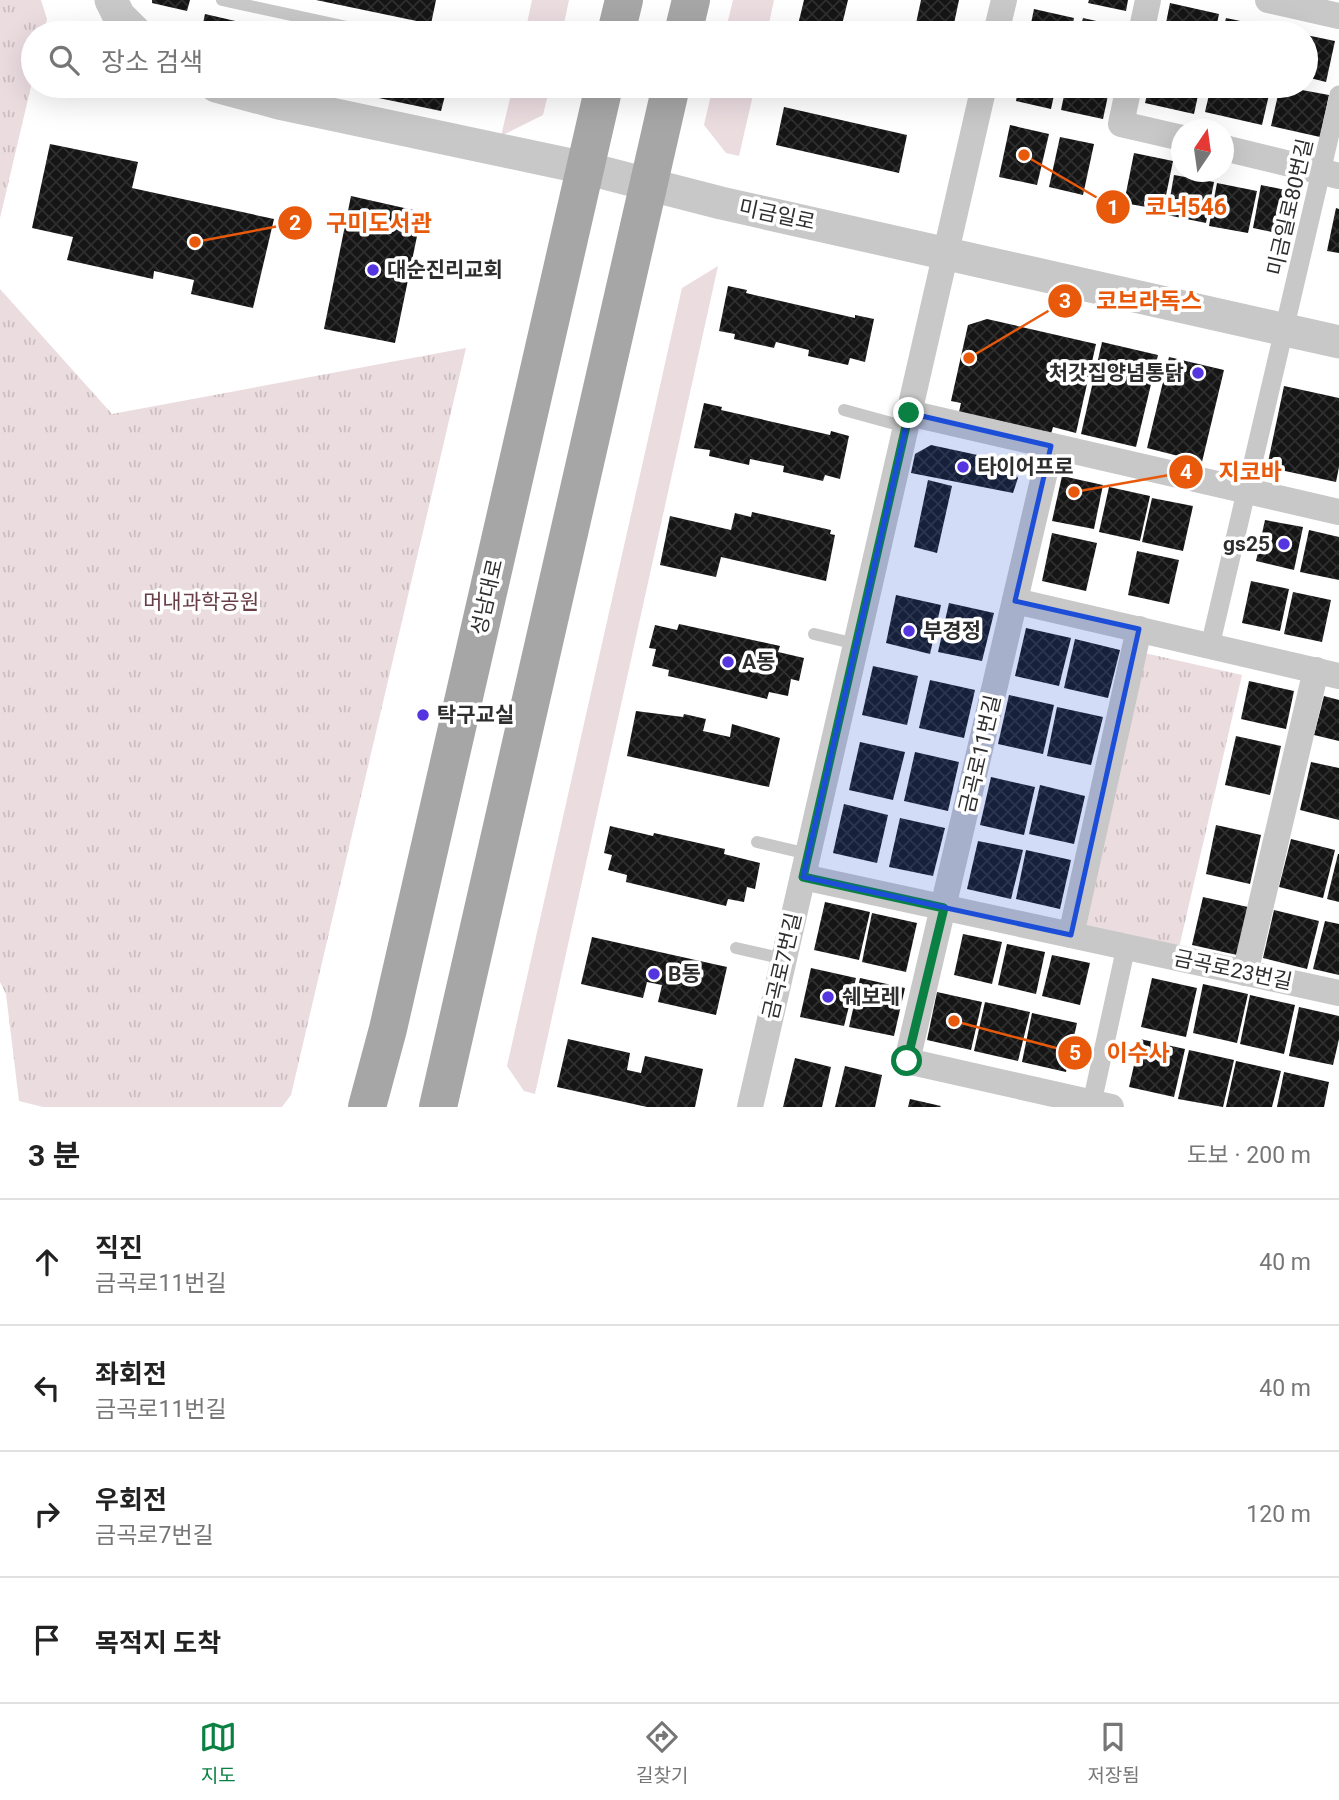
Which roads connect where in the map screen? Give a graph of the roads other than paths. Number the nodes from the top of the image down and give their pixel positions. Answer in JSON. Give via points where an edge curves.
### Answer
{"nodes":[{"id":1,"x":111,"y":0,"type":"edge"},
{"id":2,"x":222,"y":0,"type":"edge"},
{"id":3,"x":624,"y":0,"type":"edge"},
{"id":4,"x":691,"y":0,"type":"edge"},
{"id":5,"x":1004,"y":0,"type":"edge"},
{"id":6,"x":1148,"y":0,"type":"edge"},
{"id":7,"x":1268,"y":0,"type":"edge"},
{"id":8,"x":257,"y":4,"type":"edge"},
{"id":9,"x":1339,"y":16,"type":"edge"},
{"id":10,"x":124,"y":21,"type":"edge"},
{"id":11,"x":326,"y":21,"type":"edge"},
{"id":12,"x":619,"y":21,"type":"edge"},
{"id":13,"x":686,"y":21,"type":"edge"},
{"id":14,"x":999,"y":21,"type":"edge"},
{"id":15,"x":1144,"y":21,"type":"edge"},
{"id":16,"x":1339,"y":95,"type":"edge"},
{"id":17,"x":260,"y":98,"type":"edge"},
{"id":18,"x":601,"y":98,"type":"edge"},
{"id":19,"x":668,"y":98,"type":"edge"},
{"id":20,"x":981,"y":98,"type":"edge"},
{"id":21,"x":1126,"y":98,"type":"edge"},
{"id":22,"x":1171,"y":136,"type":"edge"},
{"id":23,"x":1234,"y":151,"type":"edge"},
{"id":24,"x":585,"y":168,"type":"junction"},
{"id":25,"x":1331,"y":174,"type":"edge"},
{"id":26,"x":649,"y":183,"type":"junction"},
{"id":27,"x":946,"y":252,"type":"junction"},
{"id":28,"x":1285,"y":330,"type":"junction"},
{"id":29,"x":1339,"y":342,"type":"edge"},
{"id":30,"x":844,"y":410,"type":"dead end"},
{"id":31,"x":908,"y":420,"type":"junction"},
{"id":32,"x":1051,"y":446,"type":"junction"},
{"id":33,"x":1240,"y":489,"type":"junction"},
{"id":34,"x":1339,"y":512,"type":"edge"},
{"id":35,"x":1015,"y":601,"type":"junction"},
{"id":36,"x":1139,"y":629,"type":"junction"},
{"id":37,"x":814,"y":634,"type":"dead end"},
{"id":38,"x":856,"y":644,"type":"junction"},
{"id":39,"x":1210,"y":646,"type":"junction"},
{"id":40,"x":1327,"y":673,"type":"edge"},
{"id":41,"x":757,"y":842,"type":"dead end"},
{"id":42,"x":805,"y":865,"type":"junction"},
{"id":43,"x":944,"y":908,"type":"junction"},
{"id":44,"x":1071,"y":935,"type":"junction"},
{"id":45,"x":1126,"y":947,"type":"junction"},
{"id":46,"x":736,"y":948,"type":"dead end"},
{"id":47,"x":784,"y":958,"type":"junction"},
{"id":48,"x":1245,"y":974,"type":"junction"},
{"id":49,"x":1339,"y":993,"type":"edge"},
{"id":50,"x":1098,"y":1106,"type":"edge"},
{"id":51,"x":367,"y":1107,"type":"edge"},
{"id":52,"x":438,"y":1107,"type":"edge"},
{"id":53,"x":750,"y":1107,"type":"edge"}],
"edges":[{"from":1,"to":10,"type":"street"},
{"from":2,"to":8,"type":"lane"},
{"from":3,"to":12,"type":"main road"},
{"from":4,"to":13,"type":"main road"},
{"from":5,"to":14,"type":"street"},
{"from":6,"to":15,"type":"street"},
{"from":7,"to":9,"type":"street"},
{"from":8,"to":11,"type":"lane"},
{"from":16,"to":25,"type":"street","name":"미금일로80번길"},
{"from":17,"to":24,"type":"street","name":"미금일로"},
{"from":18,"to":24,"type":"main road","name":"성남대로"},
{"from":19,"to":26,"type":"main road"},
{"from":20,"to":27,"type":"street","name":"금곡로7번길"},
{"from":21,"to":22,"type":"street","via":[[1121,124]]},
{"from":23,"to":25,"type":"street"},
{"from":24,"to":26,"type":"street","name":"미금일로"},
{"from":24,"to":51,"type":"main road","name":"성남대로"},
{"from":25,"to":28,"type":"street","name":"미금일로80번길"},
{"from":26,"to":27,"type":"street","name":"미금일로"},
{"from":26,"to":52,"type":"main road"},
{"from":27,"to":28,"type":"street","name":"미금일로"},
{"from":27,"to":31,"type":"street","name":"금곡로7번길"},
{"from":28,"to":29,"type":"street","name":"미금일로"},
{"from":28,"to":33,"type":"street","name":"미금일로80번길"},
{"from":30,"to":31,"type":"lane"},
{"from":31,"to":32,"type":"street"},
{"from":31,"to":38,"type":"street","name":"금곡로7번길"},
{"from":32,"to":33,"type":"street"},
{"from":32,"to":35,"type":"street","name":"금곡로11번길"},
{"from":33,"to":34,"type":"street"},
{"from":33,"to":39,"type":"street","name":"미금일로80번길"},
{"from":35,"to":36,"type":"street"},
{"from":35,"to":43,"type":"street","name":"금곡로11번길"},
{"from":36,"to":39,"type":"street"},
{"from":36,"to":44,"type":"street"},
{"from":37,"to":38,"type":"lane"},
{"from":38,"to":42,"type":"street","name":"금곡로7번길"},
{"from":39,"to":40,"type":"street"},
{"from":40,"to":48,"type":"street"},
{"from":41,"to":42,"type":"lane"},
{"from":42,"to":43,"type":"street"},
{"from":42,"to":47,"type":"street","name":"금곡로7번길"},
{"from":43,"to":44,"type":"street"},
{"from":43,"to":50,"type":"street","name":"금곡로11번길","via":[[907,1061]]},
{"from":44,"to":45,"type":"street"},
{"from":45,"to":48,"type":"street","name":"금곡로23번길"},
{"from":45,"to":50,"type":"street"},
{"from":46,"to":47,"type":"lane"},
{"from":47,"to":53,"type":"street","name":"금곡로7번길"},
{"from":48,"to":49,"type":"street","name":"금곡로23번길"}]}
